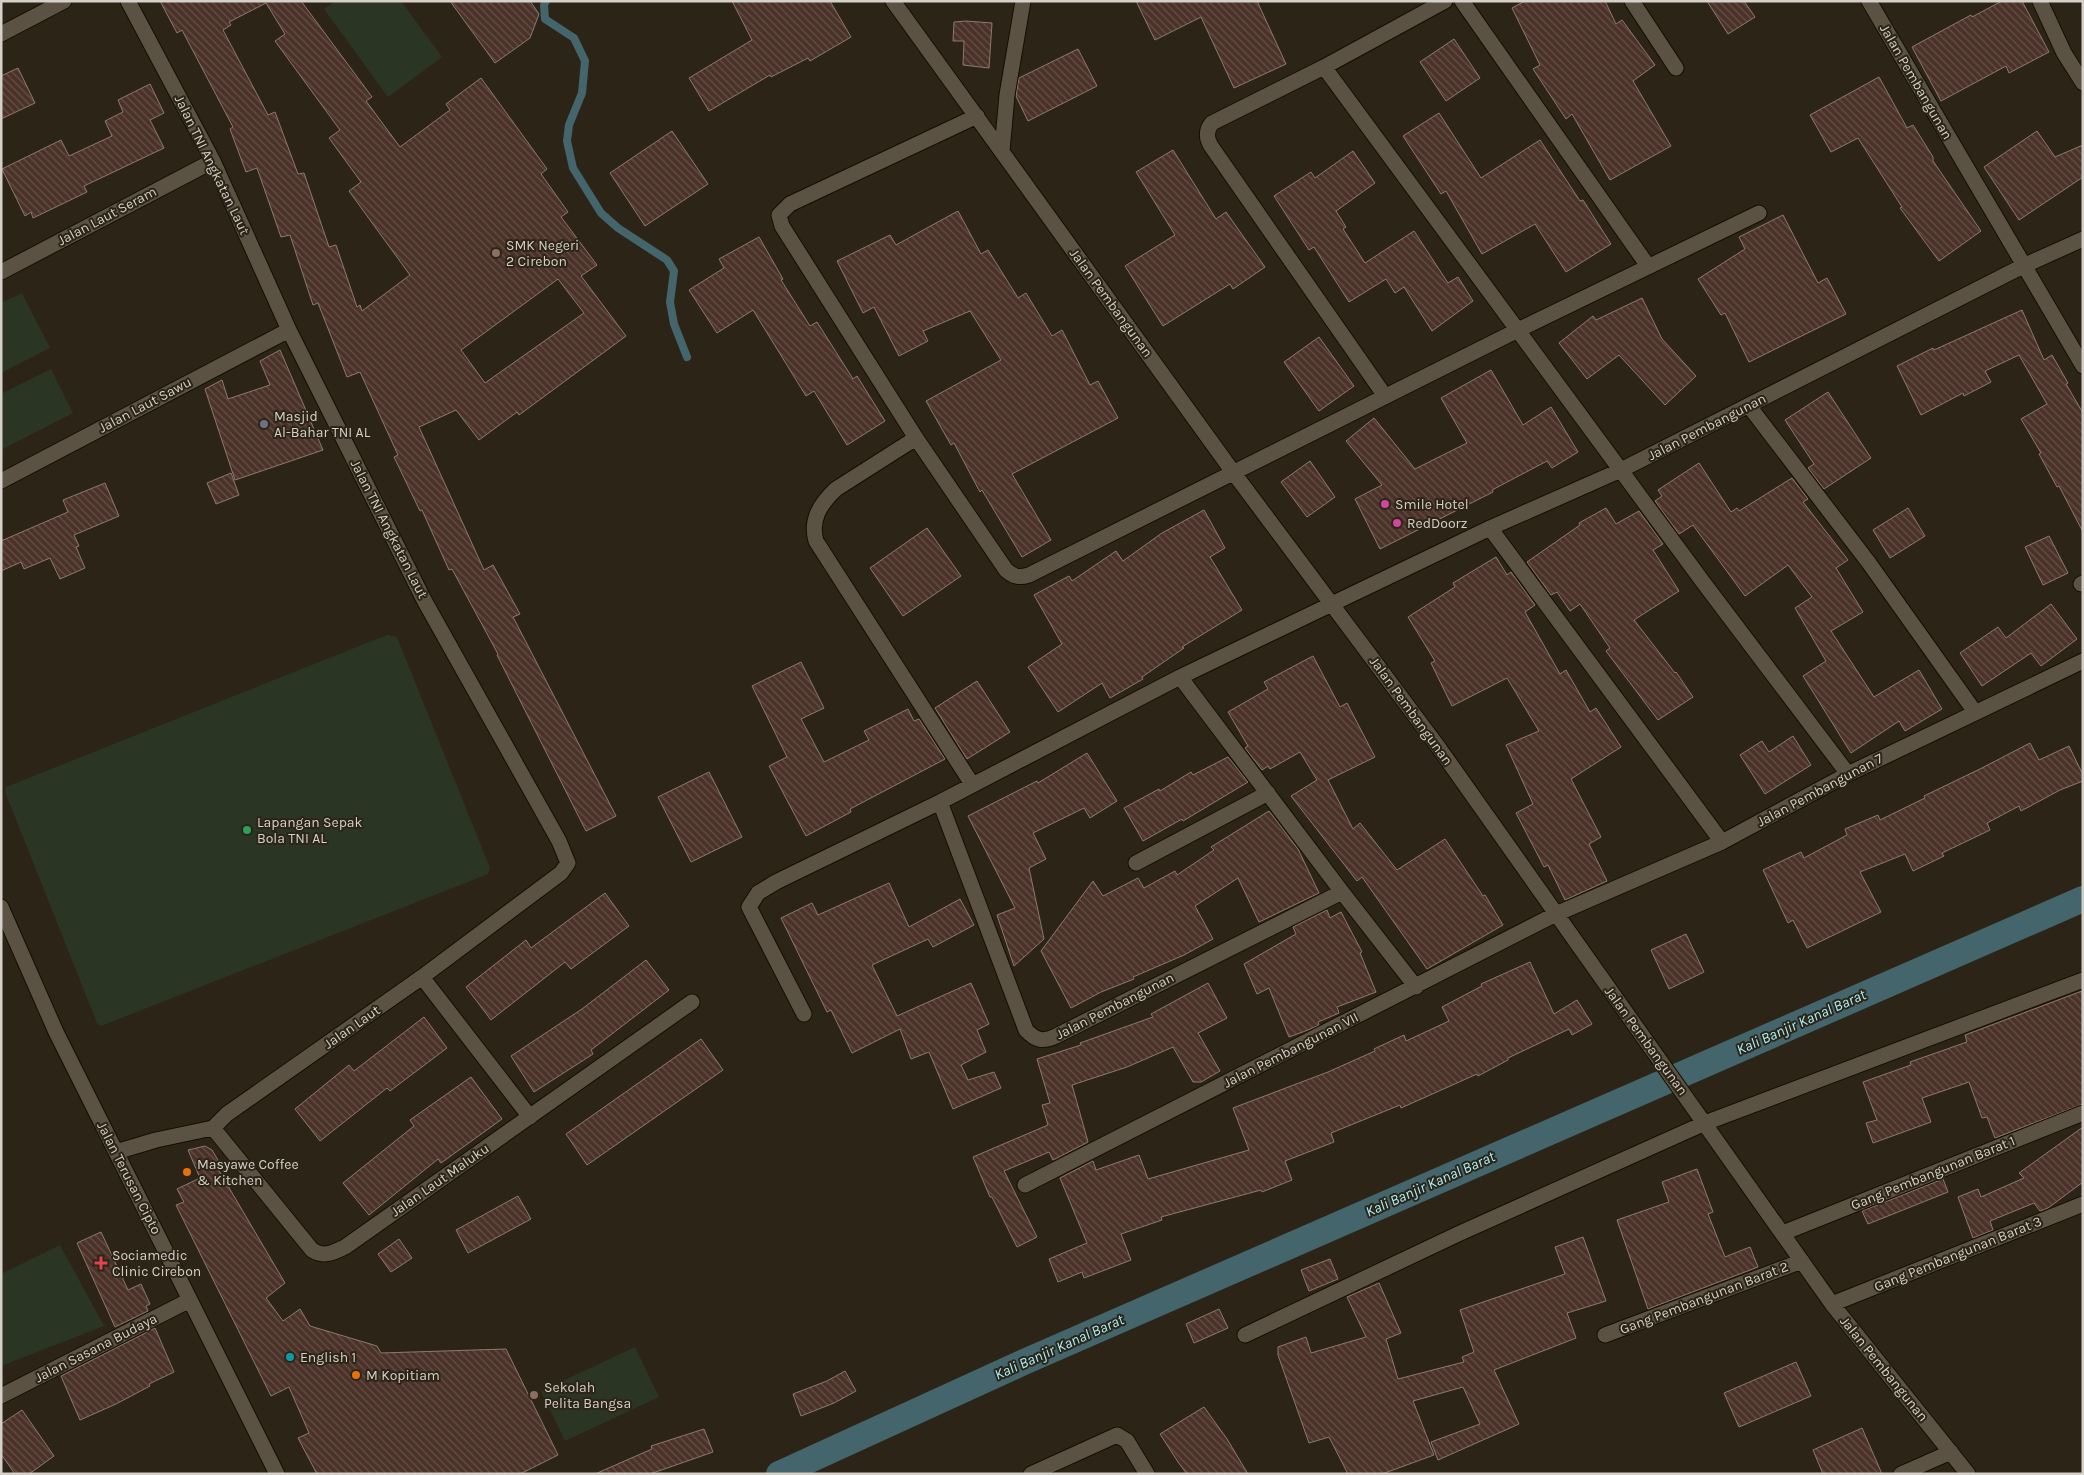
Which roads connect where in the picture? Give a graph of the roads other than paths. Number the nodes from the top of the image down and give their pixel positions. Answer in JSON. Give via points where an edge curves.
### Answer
{"nodes":[{"id":1,"x":64,"y":1,"type":"edge"},
{"id":2,"x":128,"y":1,"type":"edge"},
{"id":3,"x":893,"y":1,"type":"edge"},
{"id":4,"x":1023,"y":1,"type":"edge"},
{"id":5,"x":1446,"y":1,"type":"edge"},
{"id":6,"x":1462,"y":1,"type":"edge"},
{"id":7,"x":1632,"y":1,"type":"edge"},
{"id":8,"x":1869,"y":1,"type":"edge"},
{"id":9,"x":2040,"y":1,"type":"edge"},
{"id":10,"x":1,"y":34,"type":"edge"},
{"id":11,"x":1324,"y":67,"type":"junction"},
{"id":12,"x":1676,"y":68,"type":"dead end"},
{"id":13,"x":2083,"y":83,"type":"edge"},
{"id":14,"x":976,"y":116,"type":"junction"},
{"id":15,"x":1002,"y":152,"type":"junction"},
{"id":16,"x":213,"y":161,"type":"junction"},
{"id":17,"x":1758,"y":213,"type":"dead end"},
{"id":18,"x":2083,"y":239,"type":"edge"},
{"id":19,"x":1648,"y":266,"type":"junction"},
{"id":20,"x":2023,"y":266,"type":"junction"},
{"id":21,"x":1,"y":272,"type":"edge"},
{"id":22,"x":289,"y":330,"type":"junction"},
{"id":23,"x":1518,"y":330,"type":"junction"},
{"id":24,"x":2083,"y":366,"type":"edge"},
{"id":25,"x":1385,"y":396,"type":"junction"},
{"id":26,"x":1749,"y":406,"type":"junction"},
{"id":27,"x":916,"y":438,"type":"junction"},
{"id":28,"x":1621,"y":470,"type":"junction"},
{"id":29,"x":1233,"y":472,"type":"junction"},
{"id":30,"x":1,"y":481,"type":"edge"},
{"id":31,"x":1490,"y":528,"type":"junction"},
{"id":32,"x":1332,"y":603,"type":"junction"},
{"id":33,"x":2083,"y":661,"type":"edge"},
{"id":34,"x":1180,"y":677,"type":"junction"},
{"id":35,"x":1975,"y":712,"type":"junction"},
{"id":36,"x":1848,"y":774,"type":"junction"},
{"id":37,"x":972,"y":784,"type":"junction"},
{"id":38,"x":1268,"y":793,"type":"junction"},
{"id":39,"x":940,"y":802,"type":"junction"},
{"id":40,"x":1722,"y":842,"type":"junction"},
{"id":41,"x":568,"y":863,"type":"joint"},
{"id":42,"x":1136,"y":864,"type":"dead end"},
{"id":43,"x":1342,"y":892,"type":"junction"},
{"id":44,"x":1,"y":907,"type":"edge"},
{"id":45,"x":1556,"y":914,"type":"junction"},
{"id":46,"x":422,"y":978,"type":"junction"},
{"id":47,"x":2083,"y":980,"type":"edge"},
{"id":48,"x":1416,"y":987,"type":"junction"},
{"id":49,"x":692,"y":1002,"type":"dead end"},
{"id":50,"x":804,"y":1014,"type":"dead end"},
{"id":51,"x":2083,"y":1113,"type":"edge"},
{"id":52,"x":530,"y":1117,"type":"junction"},
{"id":53,"x":1701,"y":1117,"type":"junction"},
{"id":54,"x":213,"y":1128,"type":"junction"},
{"id":55,"x":116,"y":1152,"type":"junction"},
{"id":56,"x":1025,"y":1185,"type":"dead end"},
{"id":57,"x":2083,"y":1204,"type":"edge"},
{"id":58,"x":1783,"y":1233,"type":"junction"},
{"id":59,"x":1802,"y":1261,"type":"junction"},
{"id":60,"x":190,"y":1300,"type":"junction"},
{"id":61,"x":1832,"y":1304,"type":"junction"},
{"id":62,"x":1245,"y":1335,"type":"dead end"},
{"id":63,"x":1605,"y":1336,"type":"dead end"},
{"id":64,"x":1,"y":1396,"type":"edge"},
{"id":65,"x":1951,"y":1452,"type":"junction"},
{"id":66,"x":276,"y":1474,"type":"edge"},
{"id":67,"x":1031,"y":1474,"type":"edge"},
{"id":68,"x":1147,"y":1474,"type":"edge"},
{"id":69,"x":1901,"y":1474,"type":"edge"},
{"id":70,"x":1968,"y":1474,"type":"edge"}],
"edges":[{"from":1,"to":10,"type":"street"},
{"from":2,"to":16,"type":"street","name":"Jalan TNI Angkatan Laut"},
{"from":3,"to":14,"type":"street","name":"Jalan Pembangunan"},
{"from":4,"to":15,"type":"street","via":[[1007,95]]},
{"from":5,"to":11,"type":"street"},
{"from":6,"to":19,"type":"street"},
{"from":7,"to":12,"type":"street"},
{"from":8,"to":20,"type":"street","name":"Jalan Pembangunan"},
{"from":9,"to":13,"type":"street","via":[[2064,53]]},
{"from":11,"to":23,"type":"street"},
{"from":11,"to":25,"type":"street","via":[[1212,123],[1207,140]]},
{"from":14,"to":15,"type":"street","name":"Jalan Pembangunan"},
{"from":14,"to":27,"type":"street","via":[[790,204],[779,215],[782,226]]},
{"from":15,"to":29,"type":"street","name":"Jalan Pembangunan"},
{"from":16,"to":21,"type":"street","name":"Jalan Laut Seram"},
{"from":16,"to":22,"type":"street","name":"Jalan TNI Angkatan Laut"},
{"from":17,"to":19,"type":"street"},
{"from":18,"to":20,"type":"street","name":"Jalan Pembangunan"},
{"from":19,"to":23,"type":"street"},
{"from":20,"to":24,"type":"street"},
{"from":20,"to":26,"type":"street","name":"Jalan Pembangunan"},
{"from":22,"to":30,"type":"street","name":"Jalan Laut Sawu"},
{"from":22,"to":41,"type":"street","name":"Jalan TNI Angkatan Laut","via":[[424,600],[559,841]]},
{"from":23,"to":25,"type":"street"},
{"from":23,"to":28,"type":"street"},
{"from":25,"to":29,"type":"street"},
{"from":26,"to":28,"type":"street","name":"Jalan Pembangunan"},
{"from":26,"to":35,"type":"street","via":[[1869,563]]},
{"from":27,"to":29,"type":"street","via":[[1006,570],[1020,578]]},
{"from":27,"to":37,"type":"street","via":[[827,497],[813,523],[814,532],[816,541],[863,617]]},
{"from":28,"to":31,"type":"street","name":"Jalan Pembangunan"},
{"from":28,"to":36,"type":"street"},
{"from":29,"to":32,"type":"street","name":"Jalan Pembangunan"},
{"from":31,"to":32,"type":"street","name":"Jalan Pembangunan"},
{"from":31,"to":40,"type":"street"},
{"from":32,"to":34,"type":"street","name":"Jalan Pembangunan"},
{"from":32,"to":45,"type":"street","name":"Jalan Pembangunan"},
{"from":33,"to":35,"type":"street","name":"Jalan Pembangunan 7"},
{"from":34,"to":37,"type":"street","name":"Jalan Pembangunan"},
{"from":34,"to":38,"type":"street"},
{"from":35,"to":36,"type":"street","name":"Jalan Pembangunan 7"},
{"from":36,"to":40,"type":"street","name":"Jalan Pembangunan 7"},
{"from":37,"to":39,"type":"street","name":"Jalan Pembangunan"},
{"from":38,"to":42,"type":"street"},
{"from":38,"to":43,"type":"street"},
{"from":39,"to":43,"type":"street","name":"Jalan Pembangunan","via":[[1026,1030],[1040,1040],[1056,1036]]},
{"from":39,"to":50,"type":"street","name":"Jalan Pembangunan","via":[[776,882],[758,893],[749,907]]},
{"from":40,"to":45,"type":"street","name":"Jalan Pembangunan 7"},
{"from":41,"to":46,"type":"street","name":"Jalan Laut","via":[[561,873]]},
{"from":43,"to":48,"type":"street"},
{"from":44,"to":55,"type":"street","name":"Jalan Terusan Cipto","via":[[56,1032]]},
{"from":45,"to":48,"type":"street","name":"Jalan Pembangunan VII"},
{"from":45,"to":53,"type":"street","name":"Jalan Pembangunan"},
{"from":46,"to":52,"type":"street"},
{"from":46,"to":54,"type":"street","name":"Jalan Laut","via":[[227,1114]]},
{"from":47,"to":53,"type":"street"},
{"from":48,"to":56,"type":"street","name":"Jalan Pembangunan VII"},
{"from":49,"to":52,"type":"street","name":"Jalan Laut Maluku"},
{"from":51,"to":58,"type":"street","name":"Gang Pembangunan Barat 1"},
{"from":52,"to":54,"type":"street","name":"Jalan Laut Maluku","via":[[345,1247],[325,1254],[312,1250]]},
{"from":53,"to":58,"type":"street","name":"Jalan Pembangunan"},
{"from":53,"to":62,"type":"street"},
{"from":54,"to":55,"type":"street"},
{"from":55,"to":60,"type":"street","name":"Jalan Terusan Cipto"},
{"from":57,"to":61,"type":"street","name":"Gang Pembangunan Barat 3"},
{"from":58,"to":59,"type":"street","name":"Jalan Pembangunan"},
{"from":59,"to":61,"type":"street","name":"Jalan Pembangunan"},
{"from":59,"to":63,"type":"street","name":"Gang Pembangunan Barat 2"},
{"from":60,"to":64,"type":"street","name":"Jalan Sasana Budaya"},
{"from":60,"to":66,"type":"street","name":"Jalan Terusan Cipto"},
{"from":61,"to":65,"type":"street","name":"Jalan Pembangunan"},
{"from":65,"to":69,"type":"street"},
{"from":65,"to":70,"type":"street","name":"Jalan Pembangunan"},
{"from":67,"to":68,"type":"street","via":[[1117,1435],[1127,1441]]}]}
